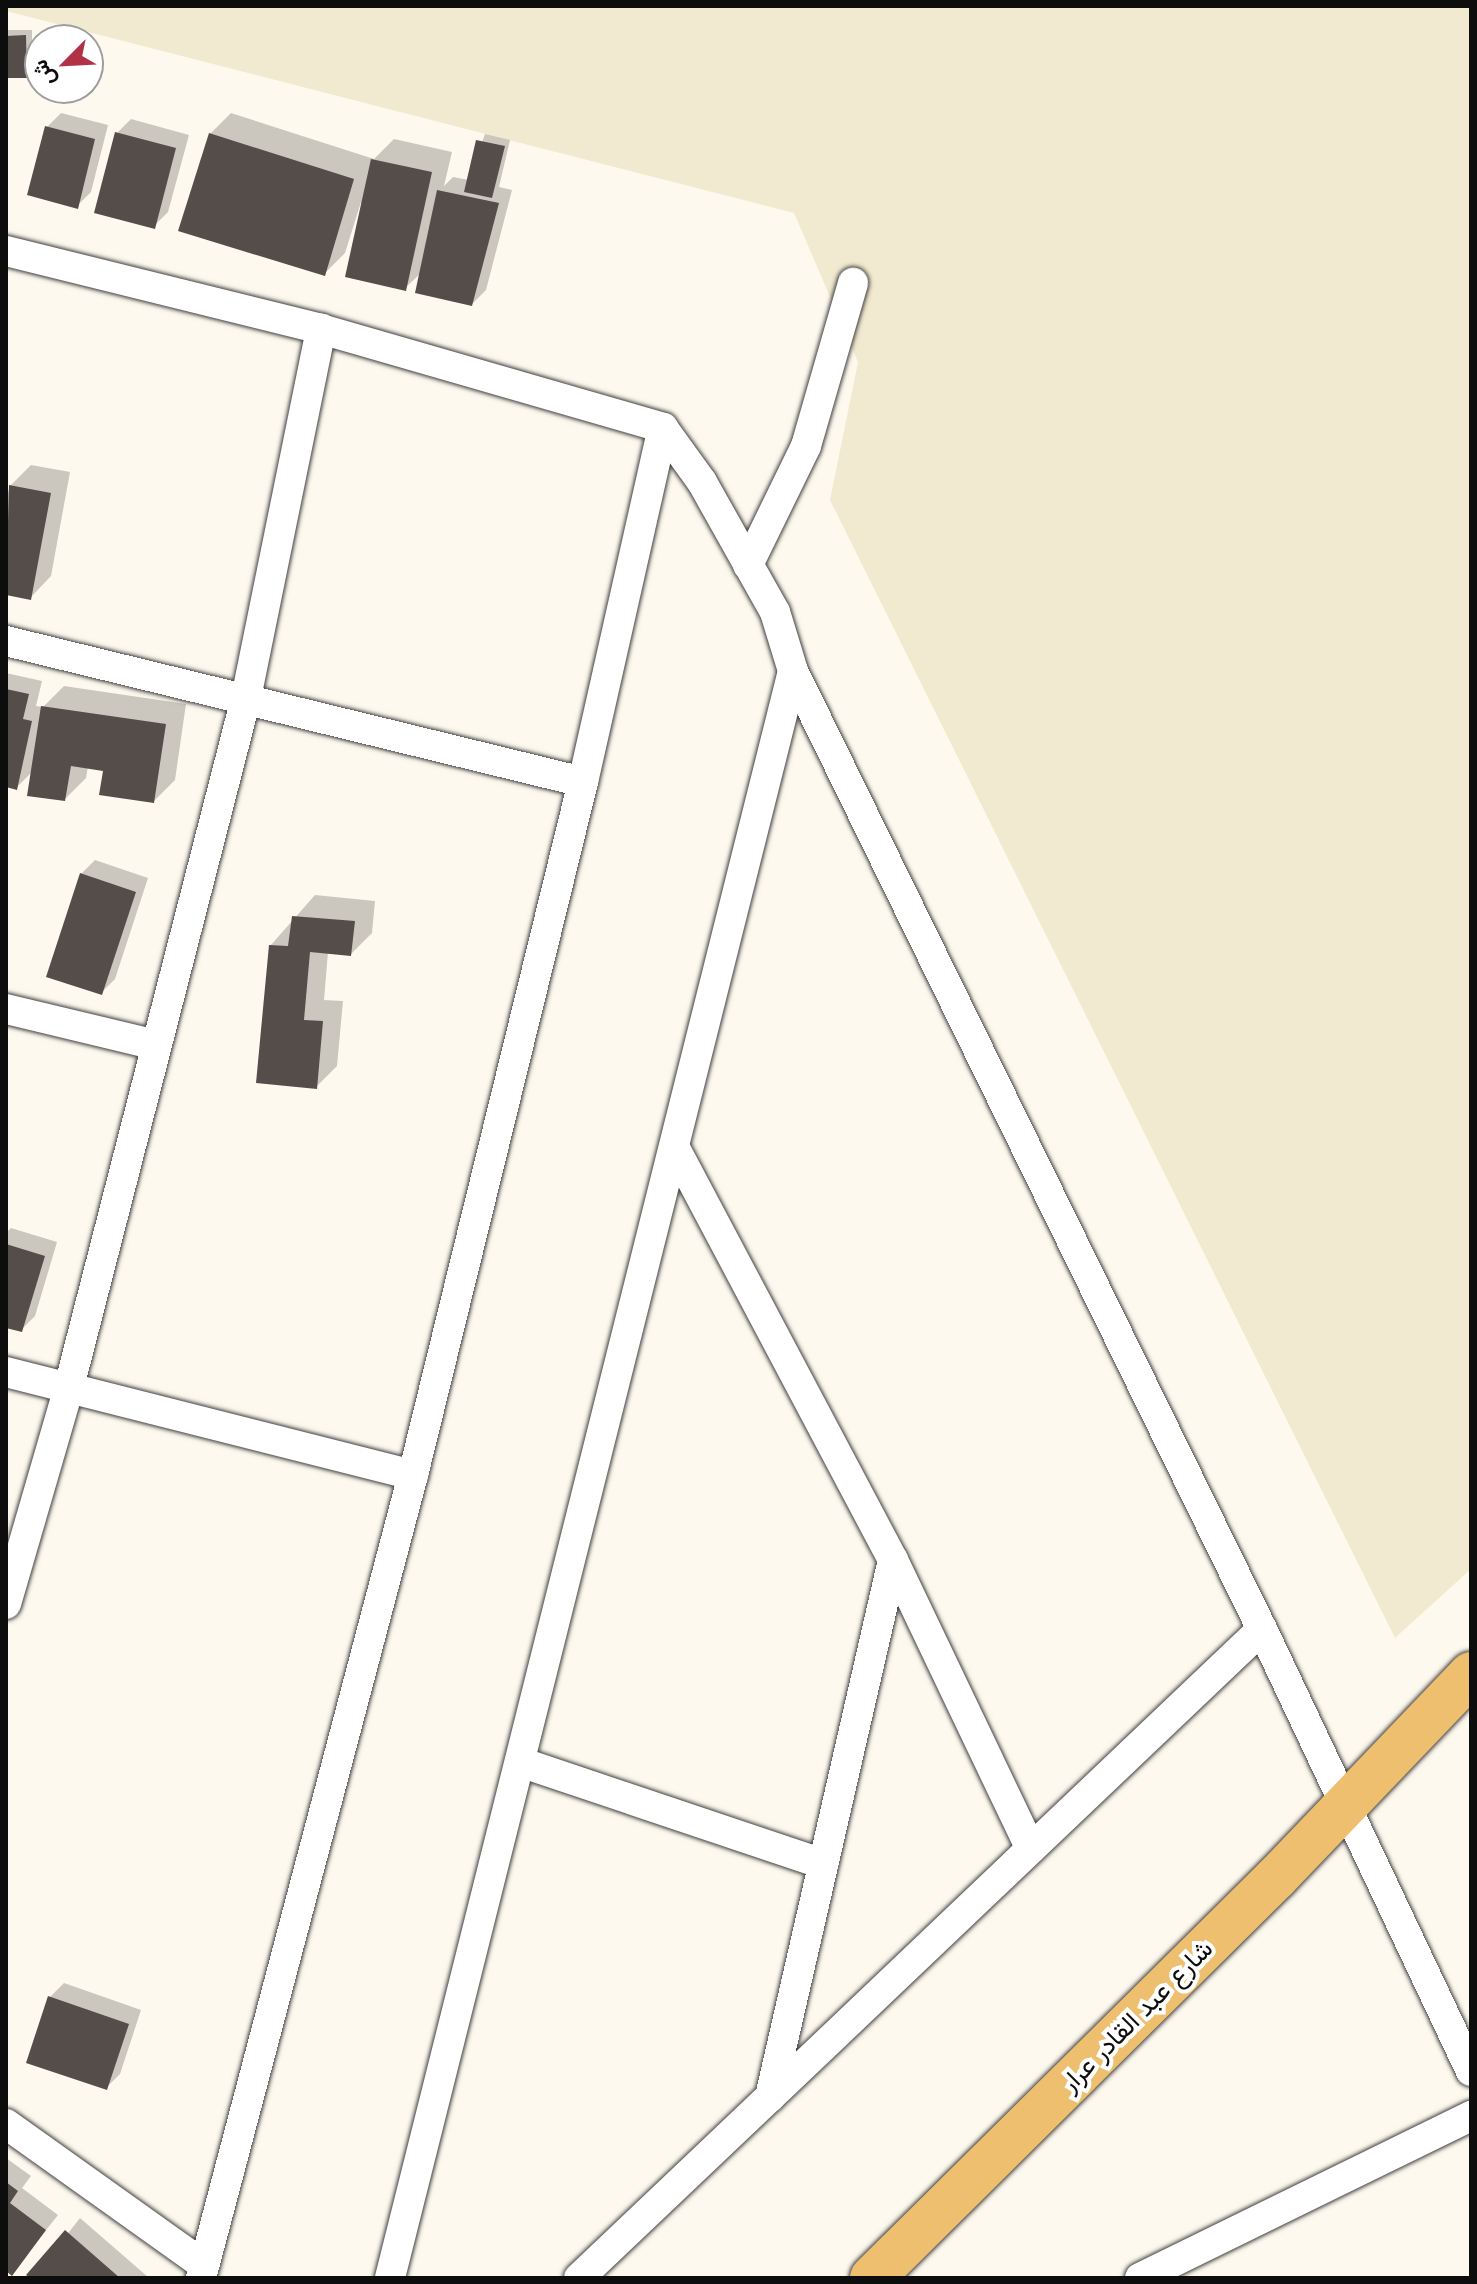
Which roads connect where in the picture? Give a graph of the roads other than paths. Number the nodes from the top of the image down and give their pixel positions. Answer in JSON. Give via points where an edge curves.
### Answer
{"nodes":[{"id":1,"x":6,"y":251,"type":"edge"},
{"id":2,"x":853,"y":283,"type":"dead end"},
{"id":3,"x":321,"y":329,"type":"junction"},
{"id":4,"x":663,"y":428,"type":"junction"},
{"id":5,"x":748,"y":565,"type":"junction"},
{"id":6,"x":6,"y":641,"type":"edge"},
{"id":7,"x":793,"y":671,"type":"junction"},
{"id":8,"x":246,"y":698,"type":"junction"},
{"id":9,"x":583,"y":782,"type":"junction"},
{"id":10,"x":6,"y":1009,"type":"edge"},
{"id":11,"x":156,"y":1045,"type":"junction"},
{"id":12,"x":674,"y":1147,"type":"junction"},
{"id":13,"x":6,"y":1372,"type":"edge"},
{"id":14,"x":69,"y":1387,"type":"junction"},
{"id":15,"x":413,"y":1475,"type":"junction"},
{"id":16,"x":893,"y":1560,"type":"junction"},
{"id":17,"x":6,"y":1604,"type":"edge"},
{"id":18,"x":1262,"y":1629,"type":"junction"},
{"id":19,"x":1471,"y":1674,"type":"edge"},
{"id":20,"x":520,"y":1762,"type":"junction"},
{"id":21,"x":1347,"y":1804,"type":"junction"},
{"id":22,"x":1031,"y":1849,"type":"junction"},
{"id":23,"x":823,"y":1864,"type":"junction"},
{"id":24,"x":1471,"y":2071,"type":"edge"},
{"id":25,"x":770,"y":2097,"type":"junction"},
{"id":26,"x":1471,"y":2116,"type":"edge"},
{"id":27,"x":6,"y":2124,"type":"edge"},
{"id":28,"x":203,"y":2272,"type":"edge"},
{"id":29,"x":390,"y":2278,"type":"edge"},
{"id":30,"x":579,"y":2278,"type":"edge"},
{"id":31,"x":872,"y":2278,"type":"edge"},
{"id":32,"x":1140,"y":2278,"type":"edge"}],
"edges":[{"from":1,"to":3,"type":"street"},
{"from":2,"to":5,"type":"street","via":[[806,446]]},
{"from":3,"to":4,"type":"street"},
{"from":3,"to":8,"type":"street"},
{"from":4,"to":5,"type":"street","via":[[702,482]]},
{"from":4,"to":9,"type":"street"},
{"from":5,"to":7,"type":"street","via":[[775,612]]},
{"from":6,"to":8,"type":"street"},
{"from":7,"to":12,"type":"street"},
{"from":7,"to":18,"type":"street"},
{"from":8,"to":9,"type":"street"},
{"from":8,"to":11,"type":"street"},
{"from":9,"to":15,"type":"street"},
{"from":10,"to":11,"type":"street"},
{"from":11,"to":14,"type":"street"},
{"from":12,"to":16,"type":"street"},
{"from":12,"to":20,"type":"street"},
{"from":13,"to":14,"type":"street"},
{"from":14,"to":15,"type":"street"},
{"from":14,"to":17,"type":"street"},
{"from":15,"to":28,"type":"street"},
{"from":16,"to":22,"type":"street"},
{"from":16,"to":23,"type":"street"},
{"from":18,"to":21,"type":"street"},
{"from":18,"to":22,"type":"street"},
{"from":19,"to":21,"type":"main road","name":"شارع عبد القادر عرار"},
{"from":20,"to":23,"type":"street"},
{"from":20,"to":29,"type":"street"},
{"from":21,"to":24,"type":"street"},
{"from":21,"to":31,"type":"main road","name":"شارع عبد القادر عرار"},
{"from":22,"to":25,"type":"street"},
{"from":23,"to":25,"type":"street"},
{"from":25,"to":30,"type":"street"},
{"from":26,"to":32,"type":"street"},
{"from":27,"to":28,"type":"street"}]}
